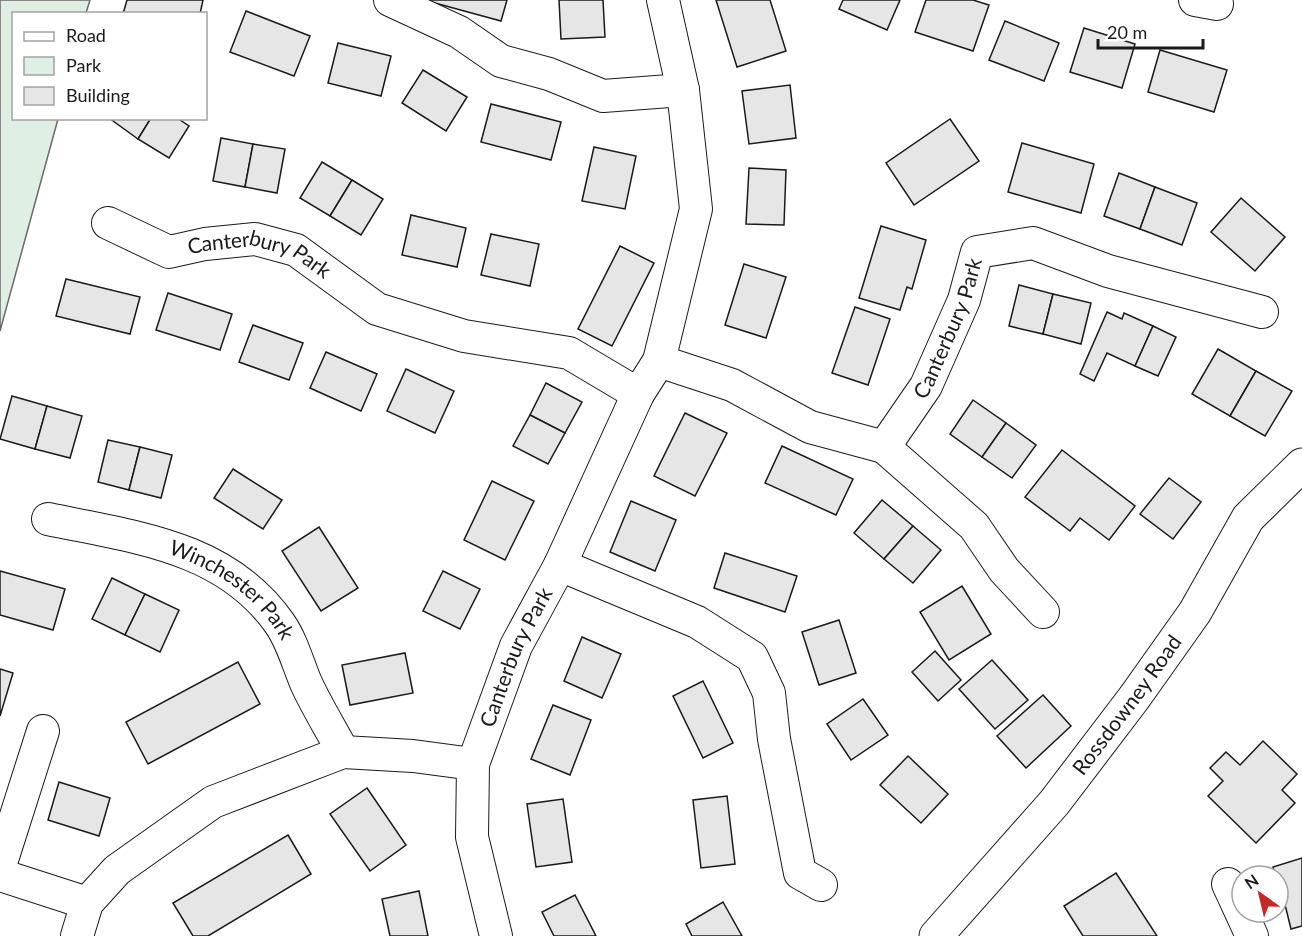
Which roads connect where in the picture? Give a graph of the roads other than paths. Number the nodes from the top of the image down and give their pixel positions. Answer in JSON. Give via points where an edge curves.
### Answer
{"nodes":[{"id":1,"x":390,"y":0,"type":"edge"},
{"id":2,"x":663,"y":0,"type":"edge"},
{"id":3,"x":683,"y":90,"type":"junction"},
{"id":4,"x":108,"y":224,"type":"dead end"},
{"id":5,"x":1262,"y":312,"type":"dead end"},
{"id":6,"x":659,"y":361,"type":"junction"},
{"id":7,"x":638,"y":394,"type":"junction"},
{"id":8,"x":884,"y":447,"type":"junction"},
{"id":9,"x":1302,"y":465,"type":"edge"},
{"id":10,"x":48,"y":519,"type":"dead end"},
{"id":11,"x":560,"y":565,"type":"junction"},
{"id":12,"x":1043,"y":612,"type":"dead end"},
{"id":13,"x":44,"y":731,"type":"dead end"},
{"id":14,"x":343,"y":752,"type":"junction"},
{"id":15,"x":473,"y":764,"type":"junction"},
{"id":16,"x":0,"y":866,"type":"edge"},
{"id":17,"x":0,"y":875,"type":"edge"},
{"id":18,"x":1228,"y":884,"type":"dead end"},
{"id":19,"x":821,"y":885,"type":"dead end"},
{"id":20,"x":87,"y":903,"type":"junction"},
{"id":21,"x":77,"y":936,"type":"edge"},
{"id":22,"x":496,"y":936,"type":"edge"},
{"id":23,"x":936,"y":936,"type":"edge"},
{"id":24,"x":1252,"y":936,"type":"edge"}],
"edges":[{"from":1,"to":3,"type":"street","via":[[459,32],[501,61],[549,74],[603,96]]},
{"from":2,"to":3,"type":"street","name":"Canterbury Park"},
{"from":3,"to":6,"type":"street","name":"Canterbury Park","via":[[696,209]]},
{"from":4,"to":7,"type":"street","name":"Canterbury Park","via":[[169,252],[255,239],[297,250],[377,309],[464,336],[569,353]]},
{"from":5,"to":8,"type":"street","name":"Canterbury Park","via":[[1108,270],[1033,243],[977,252],[964,300],[926,386]]},
{"from":6,"to":7,"type":"street","name":"Canterbury Park"},
{"from":6,"to":8,"type":"street","via":[[732,386],[810,427]]},
{"from":7,"to":11,"type":"street","name":"Canterbury Park"},
{"from":8,"to":12,"type":"street","via":[[974,526],[1004,570]]},
{"from":9,"to":23,"type":"street","name":"Rossdowney Road","via":[[1248,518],[1195,612],[1061,793]]},
{"from":10,"to":14,"type":"street","name":"Winchester Park","via":[[165,543],[214,565],[248,589],[281,625]]},
{"from":11,"to":15,"type":"street","name":"Canterbury Park","via":[[516,646]]},
{"from":11,"to":19,"type":"street","via":[[697,622],[752,657],[769,693],[800,873]]},
{"from":13,"to":16,"type":"street"},
{"from":14,"to":15,"type":"street"},
{"from":14,"to":20,"type":"street","via":[[213,802],[117,870]]},
{"from":15,"to":22,"type":"street","name":"Canterbury Park","via":[[472,837]]},
{"from":17,"to":20,"type":"street"},
{"from":18,"to":24,"type":"street"},
{"from":20,"to":21,"type":"street"}]}
